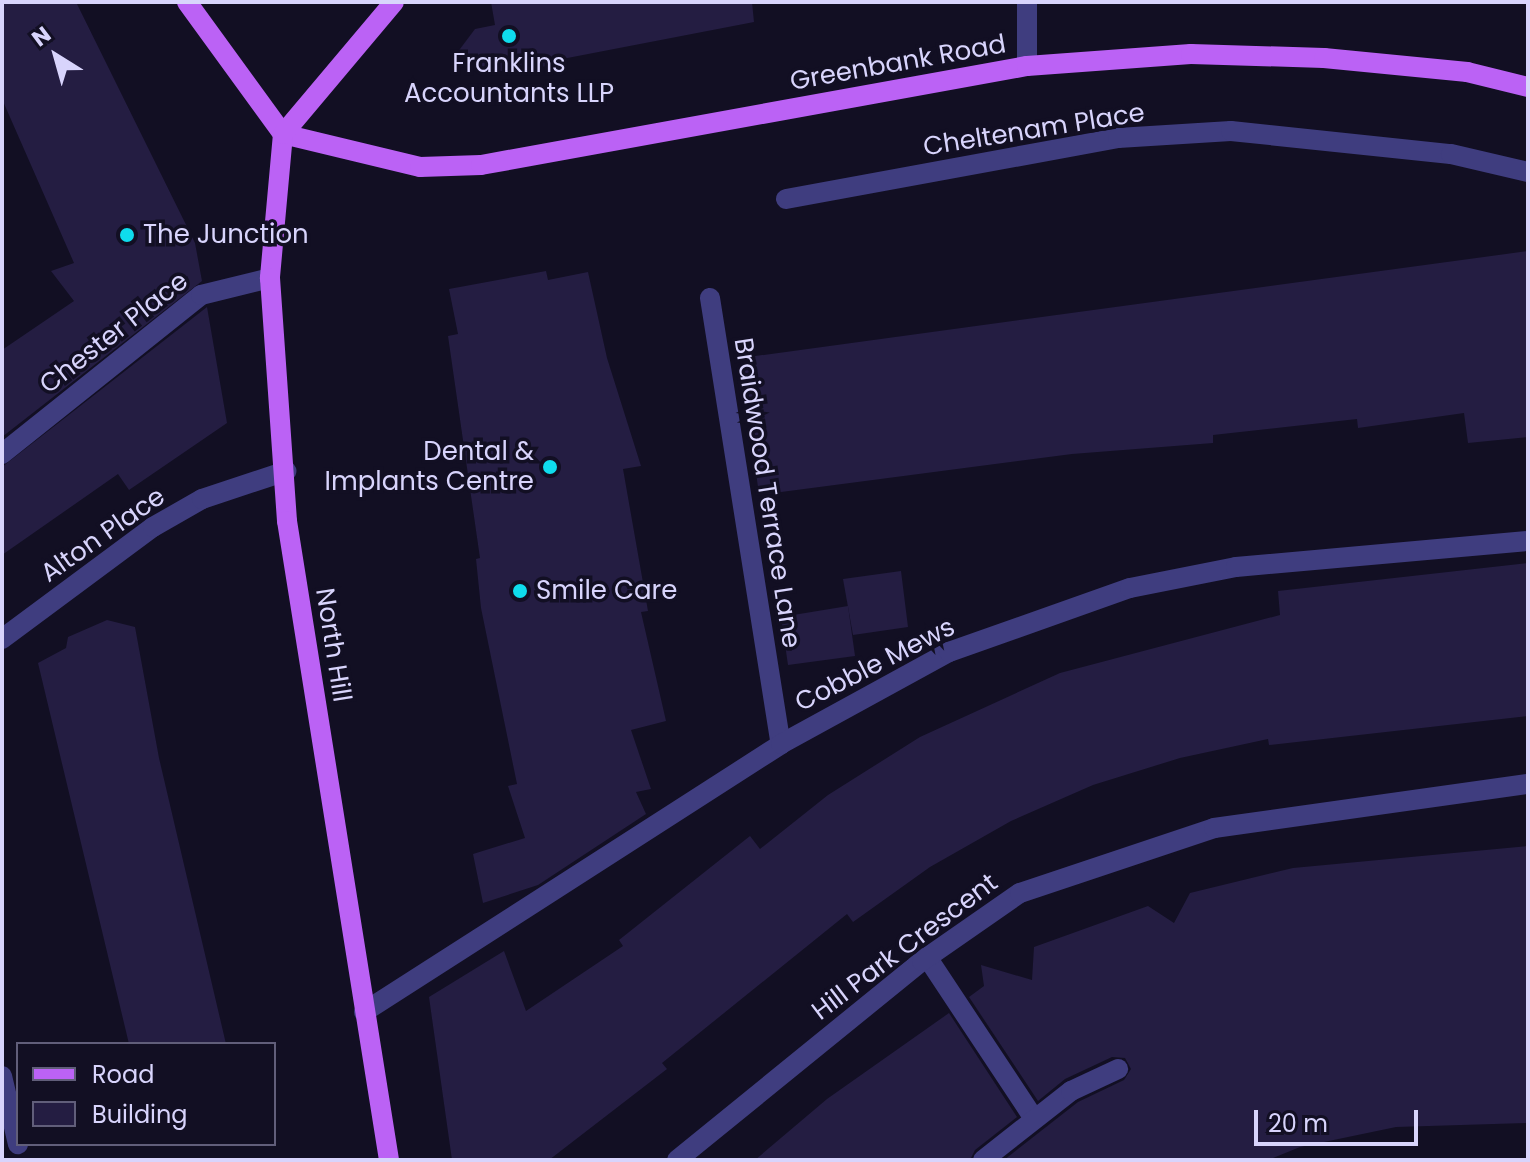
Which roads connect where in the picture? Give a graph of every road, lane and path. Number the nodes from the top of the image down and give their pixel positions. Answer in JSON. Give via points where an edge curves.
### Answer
{"nodes":[{"id":1,"x":187,"y":2,"type":"edge"},
{"id":2,"x":394,"y":2,"type":"edge"},
{"id":3,"x":1027,"y":2,"type":"edge"},
{"id":4,"x":1027,"y":66,"type":"junction"},
{"id":5,"x":1528,"y":87,"type":"edge"},
{"id":6,"x":283,"y":134,"type":"junction"},
{"id":7,"x":1528,"y":172,"type":"edge"},
{"id":8,"x":786,"y":199,"type":"dead end"},
{"id":9,"x":270,"y":278,"type":"junction"},
{"id":10,"x":710,"y":298,"type":"dead end"},
{"id":11,"x":2,"y":454,"type":"edge"},
{"id":12,"x":286,"y":471,"type":"junction"},
{"id":13,"x":1528,"y":541,"type":"edge"},
{"id":14,"x":2,"y":639,"type":"edge"},
{"id":15,"x":781,"y":744,"type":"junction"},
{"id":16,"x":1528,"y":784,"type":"edge"},
{"id":17,"x":927,"y":957,"type":"junction"},
{"id":18,"x":364,"y":1012,"type":"junction"},
{"id":19,"x":1118,"y":1069,"type":"dead end"},
{"id":20,"x":2,"y":1076,"type":"edge"},
{"id":21,"x":1033,"y":1117,"type":"junction"},
{"id":22,"x":16,"y":1136,"type":"edge"},
{"id":23,"x":389,"y":1160,"type":"edge"},
{"id":24,"x":677,"y":1160,"type":"edge"},
{"id":25,"x":983,"y":1160,"type":"edge"}],
"edges":[{"from":1,"to":6,"type":"main road"},
{"from":2,"to":6,"type":"main road"},
{"from":3,"to":4,"type":"street"},
{"from":4,"to":5,"type":"main road","name":"Greenbank Road","via":[[1191,54],[1324,58],[1467,72]]},
{"from":4,"to":6,"type":"main road","name":"Greenbank Road","via":[[481,165],[420,167]]},
{"from":6,"to":9,"type":"main road","name":"North Hill"},
{"from":7,"to":8,"type":"street","name":"Cheltenam Place","via":[[1451,154],[1231,131],[1118,138]]},
{"from":9,"to":11,"type":"street","name":"Chester Place","via":[[201,295]]},
{"from":9,"to":12,"type":"main road","name":"North Hill"},
{"from":10,"to":15,"type":"street","name":"Braidwood Terrace Lane"},
{"from":12,"to":14,"type":"street","name":"Alton Place","via":[[202,499],[153,527]]},
{"from":12,"to":18,"type":"main road","name":"North Hill","via":[[287,521]]},
{"from":13,"to":15,"type":"street","name":"Cobble Mews","via":[[1236,567],[1130,588],[949,652]]},
{"from":15,"to":18,"type":"street","name":"Cobble Mews"},
{"from":16,"to":17,"type":"street","name":"Hill Park Crescent","via":[[1214,828],[1020,893]]},
{"from":17,"to":21,"type":"street"},
{"from":17,"to":24,"type":"street","name":"Hill Park Crescent"},
{"from":18,"to":23,"type":"main road","name":"North Hill"},
{"from":19,"to":21,"type":"street"},
{"from":20,"to":22,"type":"street"},
{"from":21,"to":25,"type":"street"}]}
